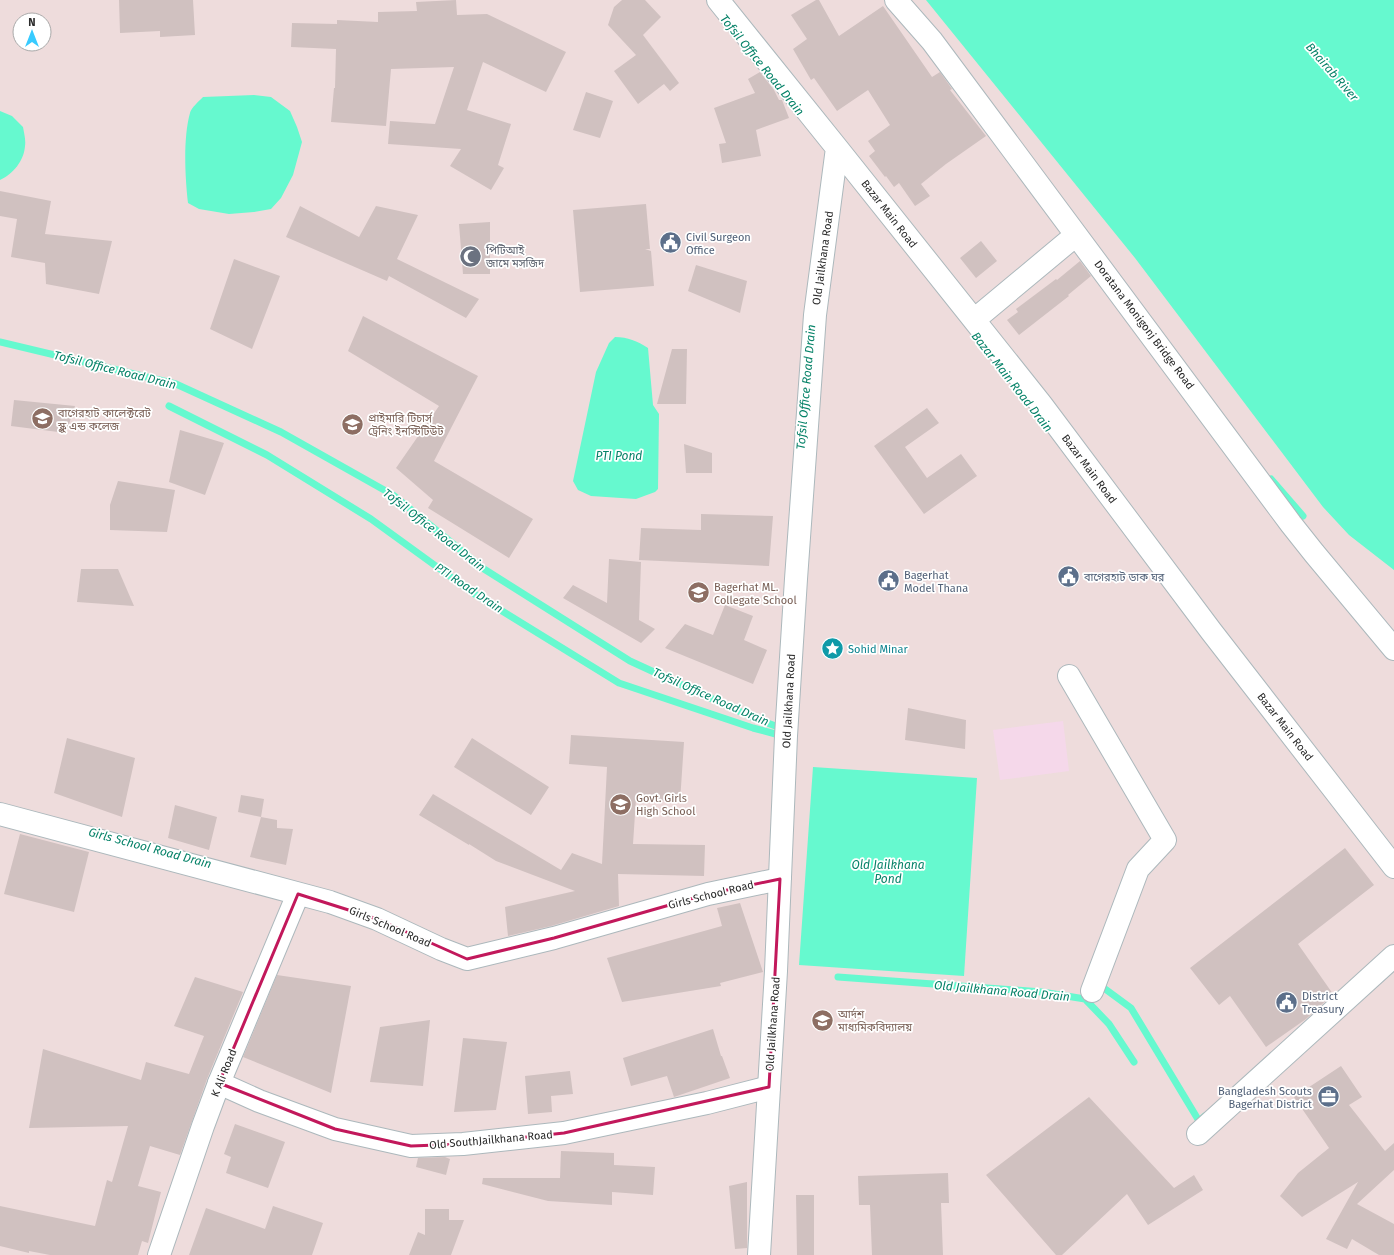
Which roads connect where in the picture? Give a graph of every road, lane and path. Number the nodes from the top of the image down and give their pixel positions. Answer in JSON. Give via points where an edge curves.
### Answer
{"nodes":[{"id":1,"x":718,"y":0,"type":"edge"},
{"id":2,"x":896,"y":0,"type":"edge"},
{"id":3,"x":837,"y":148,"type":"junction"},
{"id":4,"x":1076,"y":235,"type":"junction"},
{"id":5,"x":974,"y":320,"type":"junction"},
{"id":6,"x":1394,"y":649,"type":"edge"},
{"id":7,"x":1069,"y":676,"type":"dead end"},
{"id":8,"x":0,"y":814,"type":"edge"},
{"id":9,"x":1394,"y":867,"type":"edge"},
{"id":10,"x":780,"y":879,"type":"junction"},
{"id":11,"x":298,"y":894,"type":"junction"},
{"id":12,"x":1394,"y":956,"type":"edge"},
{"id":13,"x":1092,"y":991,"type":"dead end"},
{"id":14,"x":219,"y":1083,"type":"junction"},
{"id":15,"x":768,"y":1087,"type":"junction"},
{"id":16,"x":1198,"y":1134,"type":"dead end"},
{"id":17,"x":159,"y":1255,"type":"edge"},
{"id":18,"x":759,"y":1255,"type":"edge"}],
"edges":[{"from":1,"to":3,"type":"street","name":"Bazar Main Road"},
{"from":2,"to":4,"type":"street","name":"Doratana Monigonj Bridge Road","via":[[932,41]]},
{"from":3,"to":5,"type":"street","name":"Bazar Main Road"},
{"from":3,"to":10,"type":"street","name":"Old Jailkhana Road","via":[[815,315],[793,634]]},
{"from":4,"to":5,"type":"street"},
{"from":4,"to":6,"type":"street","name":"Doratana Monigonj Bridge Road","via":[[1314,553]]},
{"from":5,"to":9,"type":"street","name":"Bazar Main Road"},
{"from":7,"to":13,"type":"street","via":[[1165,840],[1138,869]]},
{"from":8,"to":11,"type":"street","name":"Girls School Road"},
{"from":10,"to":11,"type":"street","name":"Girls School Road","via":[[708,894],[554,938],[467,959],[377,919],[330,902]]},
{"from":10,"to":15,"type":"street","name":"Old Jailkhana Road"},
{"from":11,"to":14,"type":"street","name":"K Ali Road"},
{"from":12,"to":16,"type":"street"},
{"from":14,"to":15,"type":"street","name":"Old SouthJailkhana Road","via":[[259,1101],[335,1128],[411,1146],[464,1144],[564,1133],[707,1103]]},
{"from":14,"to":17,"type":"street","name":"K Ali Road"},
{"from":15,"to":18,"type":"street","name":"Old Jailkhana Road"}]}
